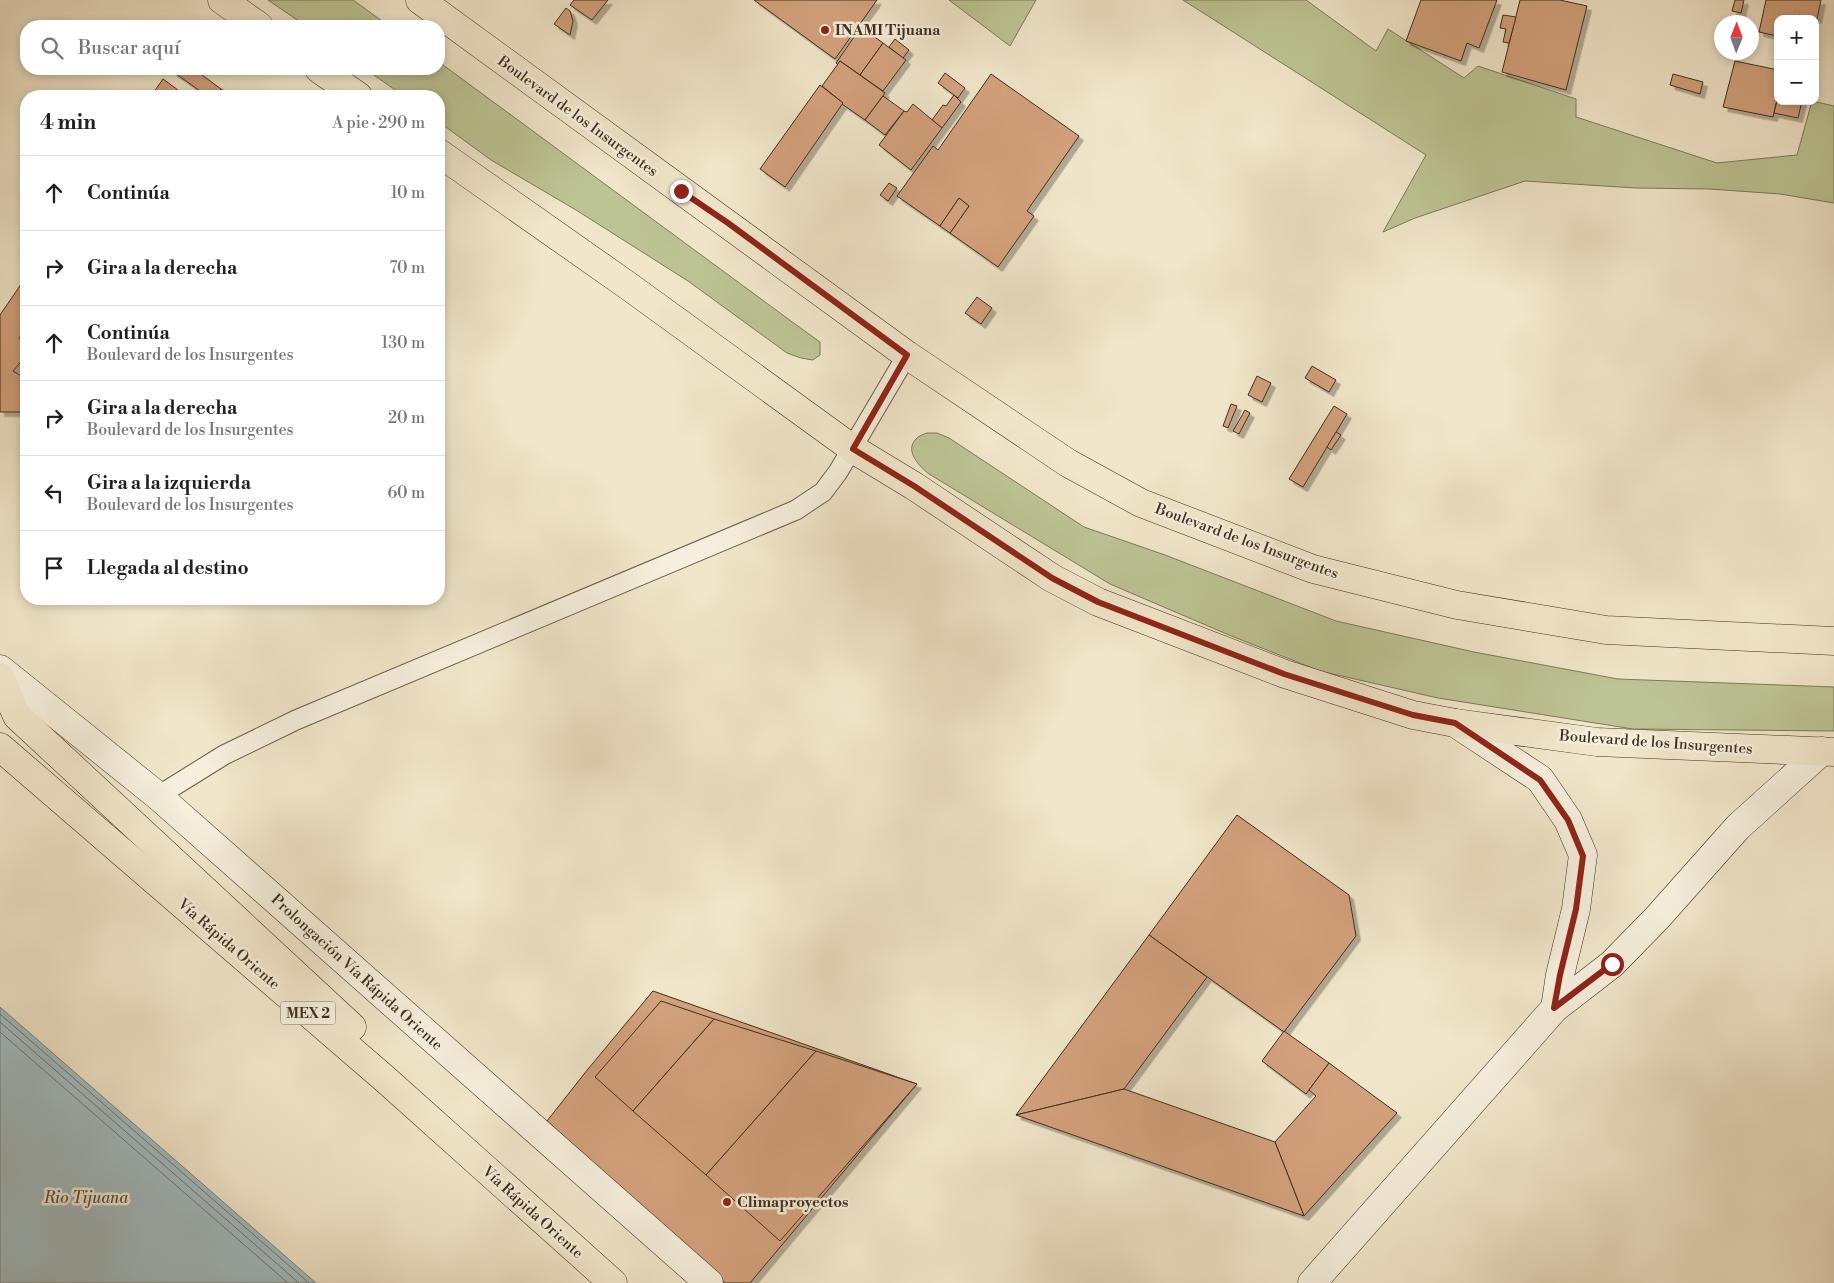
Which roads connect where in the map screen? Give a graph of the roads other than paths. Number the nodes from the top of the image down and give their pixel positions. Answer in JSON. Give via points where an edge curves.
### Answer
{"nodes":[{"id":1,"x":222,"y":0,"type":"edge"},
{"id":2,"x":420,"y":0,"type":"edge"},
{"id":3,"x":250,"y":20,"type":"edge"},
{"id":4,"x":328,"y":75,"type":"edge"},
{"id":5,"x":349,"y":90,"type":"edge"},
{"id":6,"x":445,"y":157,"type":"edge"},
{"id":7,"x":907,"y":355,"type":"junction"},
{"id":8,"x":853,"y":449,"type":"junction"},
{"id":9,"x":1834,"y":641,"type":"edge"},
{"id":10,"x":0,"y":669,"type":"edge"},
{"id":11,"x":0,"y":677,"type":"edge"},
{"id":12,"x":1455,"y":723,"type":"junction"},
{"id":13,"x":0,"y":747,"type":"edge"},
{"id":14,"x":1828,"y":752,"type":"edge"},
{"id":15,"x":158,"y":796,"type":"junction"},
{"id":16,"x":1554,"y":1008,"type":"junction"},
{"id":17,"x":385,"y":1079,"type":"junction"},
{"id":18,"x":613,"y":1283,"type":"edge"},
{"id":19,"x":708,"y":1283,"type":"edge"},
{"id":20,"x":1312,"y":1283,"type":"edge"}],
"edges":[{"from":1,"to":3,"type":"main road"},
{"from":2,"to":7,"type":"main road","name":"Boulevard de los Insurgentes"},
{"from":4,"to":5,"type":"main road"},
{"from":6,"to":8,"type":"main road","name":"Boulevard de los Insurgentes"},
{"from":7,"to":8,"type":"lane"},
{"from":7,"to":9,"type":"main road","name":"Boulevard de los Insurgentes","via":[[1068,464],[1141,503],[1313,569],[1457,605],[1606,630]]},
{"from":8,"to":12,"type":"main road","name":"Boulevard de los Insurgentes","via":[[1052,578],[1098,602],[1284,674],[1413,715]]},
{"from":8,"to":15,"type":"lane","via":[[823,492],[796,510],[296,720],[224,755]]},
{"from":10,"to":15,"type":"street","name":"Prolongación Vía Rápida Oriente"},
{"from":11,"to":17,"type":"main road","via":[[17,716],[354,1030]]},
{"from":12,"to":14,"type":"main road","name":"Boulevard de los Insurgentes","via":[[1598,742]]},
{"from":12,"to":16,"type":"street","via":[[1540,780],[1568,820],[1583,856],[1576,909]]},
{"from":13,"to":17,"type":"main road","name":"Vía Rápida Oriente","number":"MEX 2"},
{"from":14,"to":16,"type":"street","via":[[1738,828],[1612,964]]},
{"from":15,"to":19,"type":"street","name":"Prolongación Vía Rápida Oriente"},
{"from":16,"to":20,"type":"street"},
{"from":17,"to":18,"type":"main road","name":"Vía Rápida Oriente","number":"MEX 2"}]}
